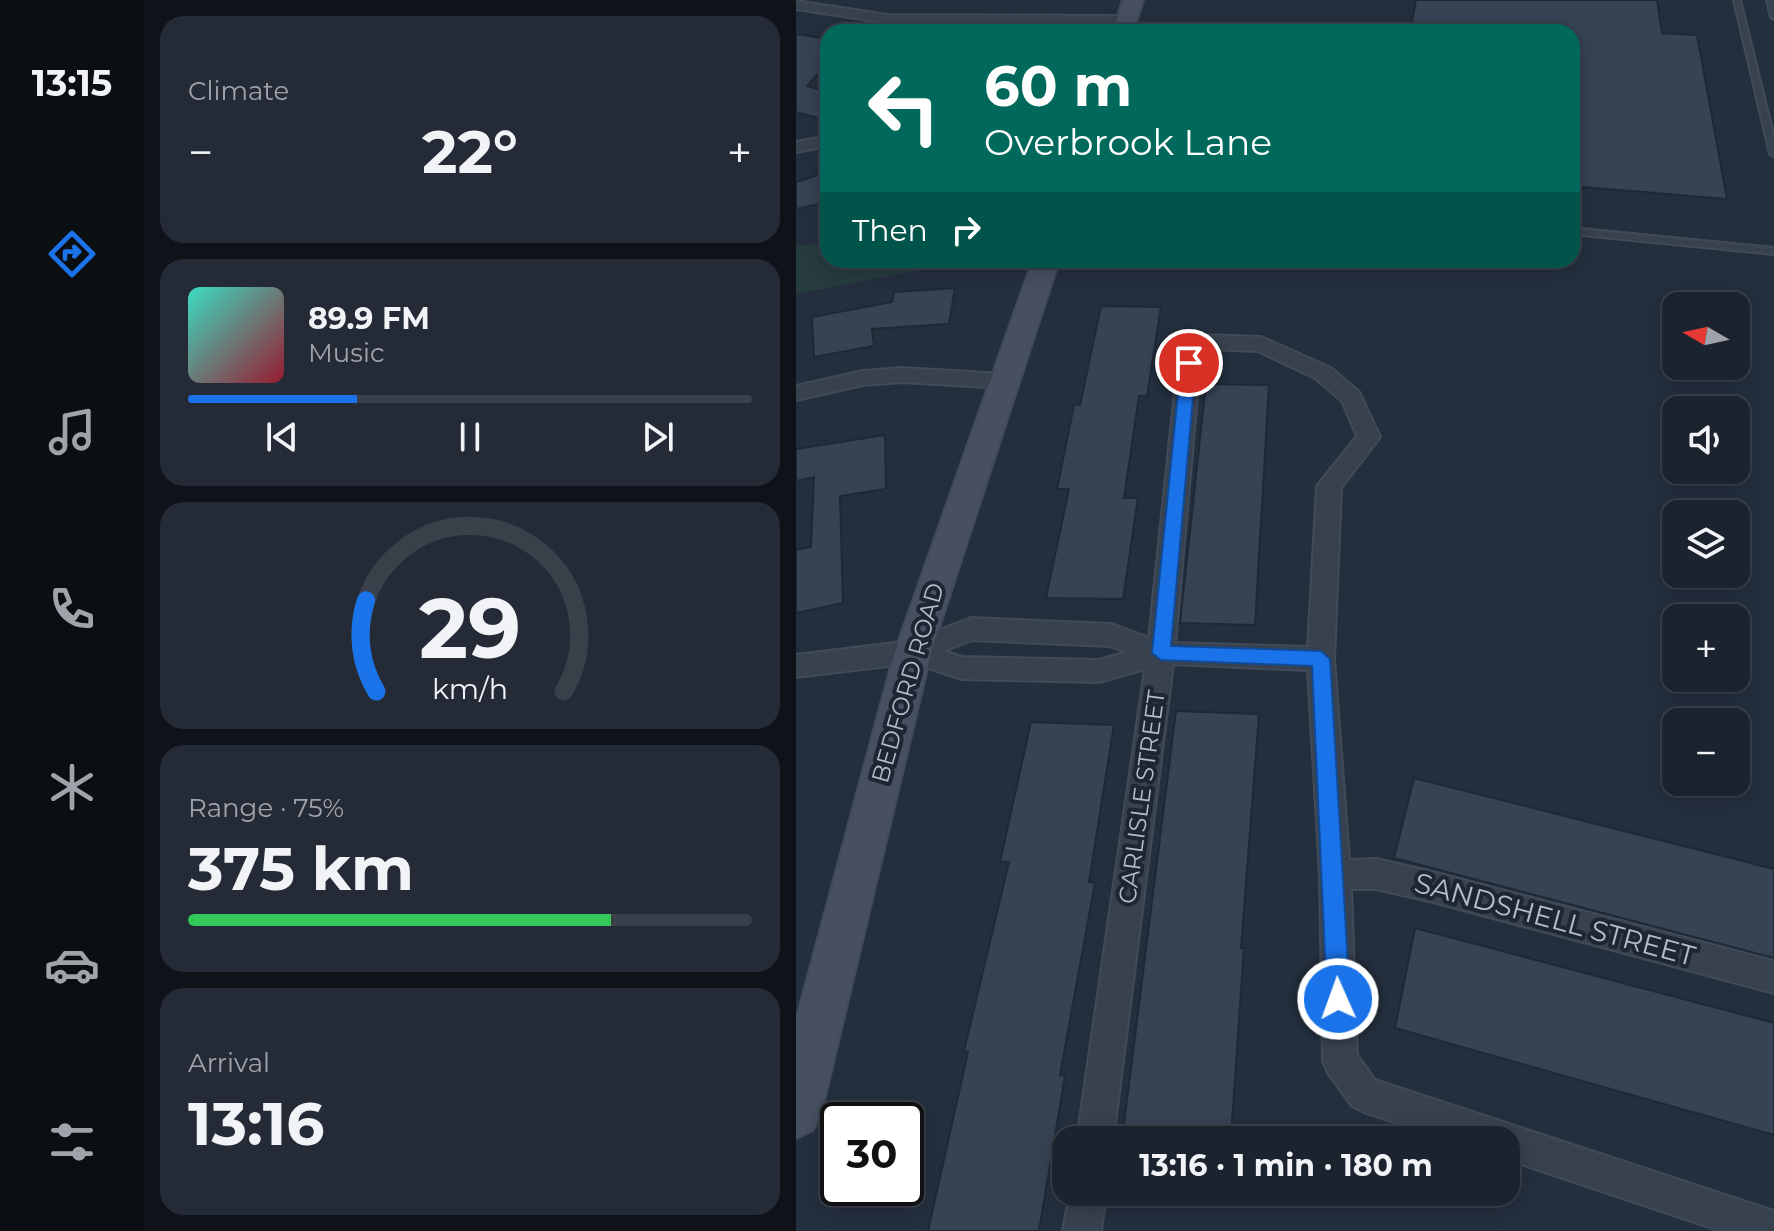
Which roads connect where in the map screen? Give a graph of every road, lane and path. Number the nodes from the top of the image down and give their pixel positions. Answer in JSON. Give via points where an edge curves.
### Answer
{"nodes":[{"id":1,"x":983,"y":0,"type":"edge"},
{"id":2,"x":1133,"y":0,"type":"edge"},
{"id":3,"x":1737,"y":0,"type":"edge"},
{"id":4,"x":1770,"y":0,"type":"edge"},
{"id":5,"x":796,"y":5,"type":"edge"},
{"id":6,"x":1774,"y":17,"type":"edge"},
{"id":7,"x":942,"y":24,"type":"edge"},
{"id":8,"x":976,"y":24,"type":"edge"},
{"id":9,"x":1125,"y":24,"type":"edge"},
{"id":10,"x":820,"y":142,"type":"edge"},
{"id":11,"x":796,"y":147,"type":"edge"},
{"id":12,"x":1774,"y":154,"type":"edge"},
{"id":13,"x":1580,"y":232,"type":"edge"},
{"id":14,"x":1774,"y":251,"type":"edge"},
{"id":15,"x":1043,"y":268,"type":"edge"},
{"id":16,"x":1003,"y":381,"type":"junction"},
{"id":17,"x":796,"y":393,"type":"edge"},
{"id":18,"x":913,"y":652,"type":"junction"},
{"id":19,"x":1161,"y":653,"type":"junction"},
{"id":20,"x":1321,"y":659,"type":"junction"},
{"id":21,"x":796,"y":666,"type":"edge"},
{"id":22,"x":1335,"y":875,"type":"junction"},
{"id":23,"x":1774,"y":977,"type":"edge"},
{"id":24,"x":796,"y":1113,"type":"edge"},
{"id":25,"x":1097,"y":1126,"type":"edge"},
{"id":26,"x":1459,"y":1126,"type":"edge"},
{"id":27,"x":1520,"y":1146,"type":"edge"},
{"id":28,"x":1086,"y":1206,"type":"edge"},
{"id":29,"x":1774,"y":1230,"type":"edge"},
{"id":30,"x":1082,"y":1231,"type":"edge"}],
"edges":[{"from":1,"to":8,"type":"street"},
{"from":2,"to":9,"type":"main road"},
{"from":3,"to":12,"type":"lane"},
{"from":4,"to":6,"type":"lane"},
{"from":5,"to":7,"type":"street"},
{"from":10,"to":11,"type":"street"},
{"from":13,"to":14,"type":"lane"},
{"from":15,"to":16,"type":"main road","name":"BEDFORD ROAD"},
{"from":16,"to":17,"type":"street","via":[[902,375]]},
{"from":16,"to":18,"type":"main road","name":"BEDFORD ROAD"},
{"from":18,"to":19,"type":"street","via":[[962,668],[1099,671]]},
{"from":18,"to":19,"type":"street","via":[[971,629],[1111,635]]},
{"from":18,"to":21,"type":"street"},
{"from":18,"to":24,"type":"main road","name":"BEDFORD ROAD"},
{"from":19,"to":20,"type":"street"},
{"from":19,"to":20,"type":"street","name":"CARLISLE STREET","via":[[1189,363],[1200,342],[1261,344],[1323,373],[1351,397],[1369,437],[1329,486]]},
{"from":19,"to":25,"type":"street","name":"CARLISLE STREET"},
{"from":20,"to":22,"type":"street","name":"CARLISLE STREET"},
{"from":22,"to":23,"type":"street","name":"SANDSHELL STREET","via":[[1390,877]]},
{"from":22,"to":26,"type":"street","name":"CARLISLE STREET","via":[[1340,1061],[1364,1094]]},
{"from":27,"to":29,"type":"street","name":"CARLISLE STREET"},
{"from":28,"to":30,"type":"street"}]}
